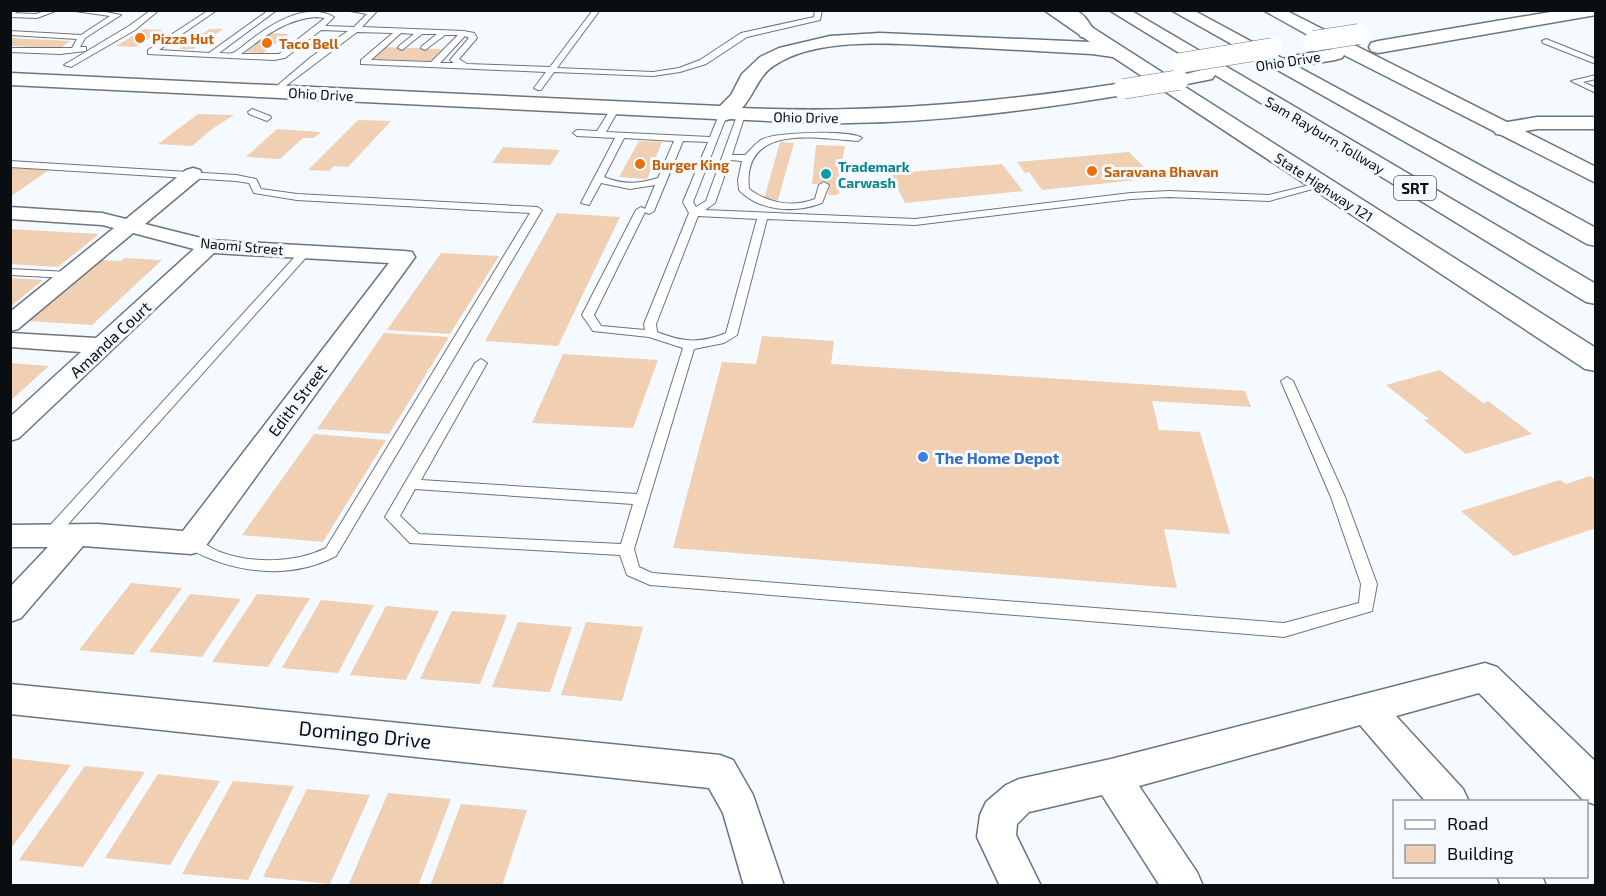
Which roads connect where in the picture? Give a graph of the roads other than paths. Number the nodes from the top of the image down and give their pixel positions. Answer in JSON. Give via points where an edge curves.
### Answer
{"nodes":[{"id":1,"x":55,"y":10,"type":"edge"},
{"id":2,"x":71,"y":10,"type":"edge"},
{"id":3,"x":156,"y":10,"type":"edge"},
{"id":4,"x":214,"y":10,"type":"edge"},
{"id":5,"x":274,"y":10,"type":"edge"},
{"id":6,"x":348,"y":10,"type":"edge"},
{"id":7,"x":597,"y":10,"type":"edge"},
{"id":8,"x":819,"y":10,"type":"edge"},
{"id":9,"x":1038,"y":10,"type":"edge"},
{"id":10,"x":1053,"y":10,"type":"edge"},
{"id":11,"x":1065,"y":10,"type":"edge"},
{"id":12,"x":1117,"y":10,"type":"edge"},
{"id":13,"x":1179,"y":10,"type":"edge"},
{"id":14,"x":1271,"y":10,"type":"edge"},
{"id":15,"x":1499,"y":10,"type":"edge"},
{"id":16,"x":1594,"y":10,"type":"edge"},
{"id":17,"x":374,"y":11,"type":"edge"},
{"id":18,"x":11,"y":12,"type":"edge"},
{"id":19,"x":37,"y":16,"type":"junction"},
{"id":20,"x":319,"y":28,"type":"junction"},
{"id":21,"x":356,"y":29,"type":"junction"},
{"id":22,"x":386,"y":30,"type":"junction"},
{"id":23,"x":10,"y":32,"type":"edge"},
{"id":24,"x":411,"y":32,"type":"junction"},
{"id":25,"x":1087,"y":33,"type":"junction"},
{"id":26,"x":450,"y":34,"type":"junction"},
{"id":27,"x":82,"y":37,"type":"junction"},
{"id":28,"x":378,"y":37,"type":"dead end"},
{"id":29,"x":1546,"y":41,"type":"dead end"},
{"id":30,"x":1008,"y":45,"type":"junction"},
{"id":31,"x":10,"y":50,"type":"edge"},
{"id":32,"x":94,"y":50,"type":"junction"},
{"id":33,"x":211,"y":55,"type":"junction"},
{"id":34,"x":1122,"y":55,"type":"junction"},
{"id":35,"x":233,"y":56,"type":"junction"},
{"id":36,"x":72,"y":57,"type":"junction"},
{"id":37,"x":353,"y":59,"type":"dead end"},
{"id":38,"x":399,"y":62,"type":"junction"},
{"id":39,"x":1596,"y":62,"type":"edge"},
{"id":40,"x":10,"y":63,"type":"edge"},
{"id":41,"x":465,"y":66,"type":"junction"},
{"id":42,"x":551,"y":70,"type":"junction"},
{"id":43,"x":293,"y":76,"type":"junction"},
{"id":44,"x":1596,"y":77,"type":"edge"},
{"id":45,"x":10,"y":79,"type":"edge"},
{"id":46,"x":538,"y":88,"type":"junction"},
{"id":47,"x":1596,"y":91,"type":"edge"},
{"id":48,"x":275,"y":92,"type":"junction"},
{"id":49,"x":615,"y":109,"type":"junction"},
{"id":50,"x":735,"y":109,"type":"junction"},
{"id":51,"x":252,"y":112,"type":"dead end"},
{"id":52,"x":267,"y":118,"type":"dead end"},
{"id":53,"x":1596,"y":123,"type":"edge"},
{"id":54,"x":1504,"y":129,"type":"junction"},
{"id":55,"x":577,"y":133,"type":"dead end"},
{"id":56,"x":600,"y":134,"type":"junction"},
{"id":57,"x":621,"y":135,"type":"junction"},
{"id":58,"x":680,"y":138,"type":"junction"},
{"id":59,"x":858,"y":138,"type":"dead end"},
{"id":60,"x":713,"y":140,"type":"junction"},
{"id":61,"x":726,"y":157,"type":"junction"},
{"id":62,"x":747,"y":158,"type":"junction"},
{"id":63,"x":10,"y":164,"type":"edge"},
{"id":64,"x":193,"y":174,"type":"junction"},
{"id":65,"x":1596,"y":176,"type":"edge"},
{"id":66,"x":599,"y":178,"type":"junction"},
{"id":67,"x":662,"y":180,"type":"junction"},
{"id":68,"x":824,"y":185,"type":"dead end"},
{"id":69,"x":1322,"y":185,"type":"junction"},
{"id":70,"x":586,"y":203,"type":"dead end"},
{"id":71,"x":10,"y":213,"type":"edge"},
{"id":72,"x":694,"y":213,"type":"junction"},
{"id":73,"x":764,"y":216,"type":"junction"},
{"id":74,"x":132,"y":225,"type":"junction"},
{"id":75,"x":1596,"y":239,"type":"edge"},
{"id":76,"x":209,"y":246,"type":"junction"},
{"id":77,"x":306,"y":251,"type":"junction"},
{"id":78,"x":405,"y":257,"type":"joint"},
{"id":79,"x":10,"y":272,"type":"edge"},
{"id":80,"x":68,"y":275,"type":"junction"},
{"id":81,"x":1596,"y":296,"type":"edge"},
{"id":82,"x":10,"y":324,"type":"edge"},
{"id":83,"x":651,"y":334,"type":"junction"},
{"id":84,"x":10,"y":340,"type":"edge"},
{"id":85,"x":102,"y":346,"type":"junction"},
{"id":86,"x":689,"y":347,"type":"junction"},
{"id":87,"x":1596,"y":362,"type":"edge"},
{"id":88,"x":481,"y":363,"type":"dead end"},
{"id":89,"x":1287,"y":381,"type":"dead end"},
{"id":90,"x":13,"y":427,"type":"edge"},
{"id":91,"x":411,"y":484,"type":"junction"},
{"id":92,"x":642,"y":499,"type":"junction"},
{"id":93,"x":10,"y":536,"type":"edge"},
{"id":94,"x":62,"y":536,"type":"junction"},
{"id":95,"x":191,"y":543,"type":"junction"},
{"id":96,"x":627,"y":550,"type":"junction"},
{"id":97,"x":10,"y":609,"type":"edge"},
{"id":98,"x":10,"y":699,"type":"edge"},
{"id":99,"x":1366,"y":707,"type":"junction"},
{"id":100,"x":1111,"y":776,"type":"junction"},
{"id":101,"x":1596,"y":788,"type":"edge"},
{"id":102,"x":1449,"y":800,"type":"edge"},
{"id":103,"x":764,"y":885,"type":"edge"},
{"id":104,"x":1021,"y":885,"type":"edge"},
{"id":105,"x":1183,"y":885,"type":"edge"}],
"edges":[{"from":1,"to":19,"type":"lane"},
{"from":2,"to":27,"type":"lane","via":[[117,15]]},
{"from":3,"to":32,"type":"lane"},
{"from":4,"to":33,"type":"lane","via":[[151,52]]},
{"from":5,"to":33,"type":"lane"},
{"from":6,"to":17,"type":"lane"},
{"from":7,"to":42,"type":"lane"},
{"from":8,"to":42,"type":"lane","via":[[817,18],[744,35],[703,62],[680,70],[653,74]]},
{"from":9,"to":30,"type":"main road","via":[[1048,21],[1047,29],[1029,40]]},
{"from":10,"to":25,"type":"main road","name":"State Highway 121"},
{"from":11,"to":25,"type":"main road","via":[[1077,18]]},
{"from":12,"to":81,"type":"main road","name":"Sam Rayburn Tollway","number":"SRT"},
{"from":13,"to":75,"type":"main road","number":"SRT"},
{"from":14,"to":54,"type":"main road"},
{"from":15,"to":50,"type":"main road","name":"Ohio Drive","bridge":true,"via":[[1037,85]]},
{"from":16,"to":50,"type":"main road","name":"Ohio Drive","bridge":true,"via":[[1023,105],[862,117]]},
{"from":17,"to":21,"type":"lane"},
{"from":18,"to":19,"type":"lane"},
{"from":19,"to":23,"type":"lane"},
{"from":20,"to":21,"type":"lane"},
{"from":20,"to":35,"type":"lane","via":[[282,56]]},
{"from":20,"to":35,"type":"lane","via":[[330,17],[290,18]]},
{"from":21,"to":22,"type":"lane"},
{"from":21,"to":43,"type":"lane"},
{"from":22,"to":24,"type":"lane"},
{"from":22,"to":28,"type":"lane"},
{"from":23,"to":27,"type":"lane"},
{"from":24,"to":24,"type":"lane","via":[[416,41],[398,47]]},
{"from":24,"to":26,"type":"lane"},
{"from":24,"to":38,"type":"lane"},
{"from":25,"to":34,"type":"main road","name":"State Highway 121"},
{"from":26,"to":26,"type":"lane","via":[[426,42],[429,49]]},
{"from":26,"to":38,"type":"lane"},
{"from":26,"to":41,"type":"lane","via":[[473,38],[454,60]]},
{"from":27,"to":36,"type":"lane"},
{"from":29,"to":39,"type":"lane"},
{"from":30,"to":34,"type":"main road","via":[[1092,48]]},
{"from":30,"to":50,"type":"main road","via":[[871,38],[809,45],[767,61],[749,78]]},
{"from":31,"to":36,"type":"lane","via":[[60,52]]},
{"from":32,"to":36,"type":"lane"},
{"from":32,"to":36,"type":"lane"},
{"from":33,"to":35,"type":"lane"},
{"from":34,"to":69,"type":"main road","name":"State Highway 121"},
{"from":36,"to":40,"type":"main road","name":"Ohio Drive"},
{"from":36,"to":43,"type":"main road","name":"Ohio Drive"},
{"from":37,"to":38,"type":"lane"},
{"from":38,"to":41,"type":"lane"},
{"from":41,"to":42,"type":"lane"},
{"from":42,"to":46,"type":"lane"},
{"from":43,"to":46,"type":"main road","name":"Ohio Drive"},
{"from":43,"to":48,"type":"lane"},
{"from":44,"to":47,"type":"lane","via":[[1575,81]]},
{"from":45,"to":48,"type":"main road","name":"Ohio Drive"},
{"from":46,"to":50,"type":"main road","name":"Ohio Drive"},
{"from":48,"to":49,"type":"main road","name":"Ohio Drive"},
{"from":49,"to":50,"type":"main road","name":"Ohio Drive"},
{"from":49,"to":56,"type":"lane"},
{"from":50,"to":60,"type":"lane"},
{"from":50,"to":61,"type":"lane"},
{"from":51,"to":52,"type":"lane"},
{"from":53,"to":54,"type":"main road","via":[[1538,123]]},
{"from":54,"to":65,"type":"main road"},
{"from":55,"to":56,"type":"lane"},
{"from":56,"to":57,"type":"lane"},
{"from":57,"to":58,"type":"lane"},
{"from":57,"to":66,"type":"lane"},
{"from":58,"to":60,"type":"lane"},
{"from":58,"to":67,"type":"lane"},
{"from":59,"to":62,"type":"lane","via":[[770,139]]},
{"from":60,"to":72,"type":"lane","via":[[688,202]]},
{"from":61,"to":62,"type":"lane"},
{"from":61,"to":72,"type":"lane","via":[[710,203]]},
{"from":62,"to":68,"type":"lane","via":[[744,190],[758,201],[812,205],[819,201]]},
{"from":63,"to":64,"type":"lane"},
{"from":64,"to":74,"type":"street"},
{"from":64,"to":95,"type":"lane","via":[[253,181],[257,190],[297,197],[537,210],[331,552],[304,564],[245,563],[219,558]]},
{"from":66,"to":67,"type":"lane","via":[[632,188]]},
{"from":66,"to":70,"type":"lane"},
{"from":67,"to":83,"type":"lane","via":[[588,315],[597,329]]},
{"from":69,"to":73,"type":"lane","via":[[1269,198],[1131,196],[945,220],[897,222]]},
{"from":69,"to":87,"type":"main road","name":"State Highway 121"},
{"from":71,"to":74,"type":"street","name":"Naomi Street","via":[[102,219]]},
{"from":72,"to":73,"type":"lane"},
{"from":72,"to":83,"type":"lane","via":[[650,324]]},
{"from":73,"to":86,"type":"lane","via":[[731,335]]},
{"from":74,"to":76,"type":"street","name":"Naomi Street"},
{"from":74,"to":80,"type":"street"},
{"from":76,"to":77,"type":"street","name":"Naomi Street"},
{"from":76,"to":85,"type":"street","name":"Amanda Court"},
{"from":77,"to":78,"type":"street","name":"Naomi Street"},
{"from":77,"to":94,"type":"lane"},
{"from":78,"to":95,"type":"street","name":"Edith Street"},
{"from":79,"to":80,"type":"lane"},
{"from":80,"to":82,"type":"street"},
{"from":83,"to":86,"type":"lane"},
{"from":84,"to":85,"type":"street"},
{"from":85,"to":90,"type":"street","name":"Amanda Court"},
{"from":86,"to":92,"type":"lane"},
{"from":88,"to":91,"type":"lane"},
{"from":89,"to":96,"type":"lane","via":[[1338,497],[1369,584],[1366,607],[1284,630],[650,579],[632,571]]},
{"from":91,"to":92,"type":"lane"},
{"from":91,"to":96,"type":"lane","via":[[392,517],[415,539]]},
{"from":92,"to":96,"type":"lane"},
{"from":93,"to":94,"type":"street"},
{"from":94,"to":95,"type":"street"},
{"from":94,"to":97,"type":"street"},
{"from":98,"to":103,"type":"street","name":"Domingo Drive","via":[[720,772],[741,808]]},
{"from":99,"to":100,"type":"street"},
{"from":99,"to":101,"type":"street","via":[[1485,677]]},
{"from":99,"to":102,"type":"street"},
{"from":100,"to":104,"type":"street","via":[[1018,797],[999,815],[996,837]]},
{"from":100,"to":105,"type":"street"}]}
